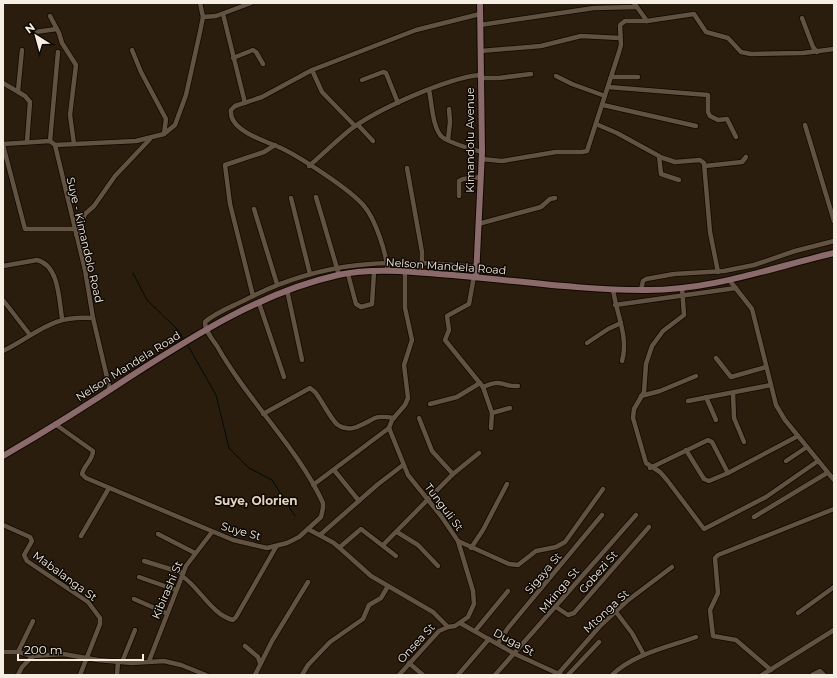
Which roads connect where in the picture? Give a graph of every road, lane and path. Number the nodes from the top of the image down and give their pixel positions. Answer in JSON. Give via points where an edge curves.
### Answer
{"nodes":[{"id":1,"x":200,"y":3,"type":"edge"},
{"id":2,"x":251,"y":3,"type":"edge"},
{"id":3,"x":480,"y":3,"type":"edge"},
{"id":4,"x":635,"y":5,"type":"edge"},
{"id":5,"x":223,"y":14,"type":"junction"},
{"id":6,"x":480,"y":14,"type":"junction"},
{"id":7,"x":50,"y":16,"type":"dead end"},
{"id":8,"x":203,"y":17,"type":"junction"},
{"id":9,"x":802,"y":18,"type":"dead end"},
{"id":10,"x":647,"y":21,"type":"junction"},
{"id":11,"x":480,"y":25,"type":"junction"},
{"id":12,"x":57,"y":29,"type":"junction"},
{"id":13,"x":35,"y":32,"type":"dead end"},
{"id":14,"x":620,"y":38,"type":"junction"},
{"id":15,"x":834,"y":49,"type":"edge"},
{"id":16,"x":22,"y":50,"type":"dead end"},
{"id":17,"x":132,"y":50,"type":"dead end"},
{"id":18,"x":481,"y":51,"type":"junction"},
{"id":19,"x":58,"y":52,"type":"dead end"},
{"id":20,"x":817,"y":52,"type":"junction"},
{"id":21,"x":233,"y":58,"type":"junction"},
{"id":22,"x":263,"y":64,"type":"dead end"},
{"id":23,"x":312,"y":70,"type":"junction"},
{"id":24,"x":531,"y":74,"type":"dead end"},
{"id":25,"x":480,"y":76,"type":"junction"},
{"id":26,"x":556,"y":76,"type":"dead end"},
{"id":27,"x":611,"y":77,"type":"junction"},
{"id":28,"x":638,"y":77,"type":"dead end"},
{"id":29,"x":362,"y":80,"type":"dead end"},
{"id":30,"x":3,"y":83,"type":"edge"},
{"id":31,"x":608,"y":87,"type":"junction"},
{"id":32,"x":429,"y":90,"type":"junction"},
{"id":33,"x":18,"y":91,"type":"junction"},
{"id":34,"x":605,"y":96,"type":"junction"},
{"id":35,"x":245,"y":103,"type":"junction"},
{"id":36,"x":398,"y":103,"type":"junction"},
{"id":37,"x":603,"y":105,"type":"junction"},
{"id":38,"x":449,"y":109,"type":"dead end"},
{"id":39,"x":596,"y":124,"type":"junction"},
{"id":40,"x":805,"y":125,"type":"dead end"},
{"id":41,"x":356,"y":126,"type":"junction"},
{"id":42,"x":696,"y":126,"type":"dead end"},
{"id":43,"x":164,"y":134,"type":"junction"},
{"id":44,"x":736,"y":137,"type":"dead end"},
{"id":45,"x":150,"y":138,"type":"junction"},
{"id":46,"x":373,"y":140,"type":"dead end"},
{"id":47,"x":448,"y":140,"type":"junction"},
{"id":48,"x":50,"y":141,"type":"junction"},
{"id":49,"x":27,"y":142,"type":"junction"},
{"id":50,"x":3,"y":144,"type":"edge"},
{"id":51,"x":74,"y":144,"type":"junction"},
{"id":52,"x":275,"y":145,"type":"junction"},
{"id":53,"x":55,"y":146,"type":"junction"},
{"id":54,"x":482,"y":152,"type":"junction"},
{"id":55,"x":660,"y":157,"type":"junction"},
{"id":56,"x":746,"y":157,"type":"dead end"},
{"id":57,"x":481,"y":159,"type":"junction"},
{"id":58,"x":309,"y":166,"type":"junction"},
{"id":59,"x":705,"y":166,"type":"junction"},
{"id":60,"x":407,"y":168,"type":"dead end"},
{"id":61,"x":481,"y":177,"type":"junction"},
{"id":62,"x":679,"y":180,"type":"dead end"},
{"id":63,"x":459,"y":196,"type":"dead end"},
{"id":64,"x":316,"y":197,"type":"dead end"},
{"id":65,"x":291,"y":198,"type":"dead end"},
{"id":66,"x":555,"y":198,"type":"dead end"},
{"id":67,"x":254,"y":209,"type":"dead end"},
{"id":68,"x":834,"y":221,"type":"edge"},
{"id":69,"x":478,"y":224,"type":"junction"},
{"id":70,"x":74,"y":229,"type":"junction"},
{"id":71,"x":76,"y":235,"type":"junction"},
{"id":72,"x":834,"y":241,"type":"edge"},
{"id":73,"x":834,"y":253,"type":"edge"},
{"id":74,"x":387,"y":262,"type":"junction"},
{"id":75,"x":423,"y":262,"type":"junction"},
{"id":76,"x":3,"y":266,"type":"edge"},
{"id":77,"x":337,"y":267,"type":"junction"},
{"id":78,"x":477,"y":267,"type":"junction"},
{"id":79,"x":388,"y":271,"type":"junction"},
{"id":80,"x":405,"y":271,"type":"junction"},
{"id":81,"x":374,"y":272,"type":"junction"},
{"id":82,"x":422,"y":272,"type":"junction"},
{"id":83,"x":718,"y":272,"type":"junction"},
{"id":84,"x":310,"y":274,"type":"junction"},
{"id":85,"x":348,"y":274,"type":"junction"},
{"id":86,"x":339,"y":275,"type":"junction"},
{"id":87,"x":475,"y":276,"type":"junction"},
{"id":88,"x":730,"y":281,"type":"junction"},
{"id":89,"x":277,"y":284,"type":"junction"},
{"id":90,"x":682,"y":288,"type":"junction"},
{"id":91,"x":736,"y":288,"type":"junction"},
{"id":92,"x":613,"y":289,"type":"junction"},
{"id":93,"x":287,"y":290,"type":"junction"},
{"id":94,"x":641,"y":290,"type":"junction"},
{"id":95,"x":253,"y":296,"type":"junction"},
{"id":96,"x":683,"y":296,"type":"junction"},
{"id":97,"x":3,"y":300,"type":"edge"},
{"id":98,"x":259,"y":303,"type":"junction"},
{"id":99,"x":615,"y":305,"type":"junction"},
{"id":100,"x":62,"y":318,"type":"junction"},
{"id":101,"x":93,"y":318,"type":"junction"},
{"id":102,"x":621,"y":323,"type":"junction"},
{"id":103,"x":207,"y":330,"type":"junction"},
{"id":104,"x":30,"y":335,"type":"junction"},
{"id":105,"x":587,"y":343,"type":"dead end"},
{"id":106,"x":3,"y":350,"type":"edge"},
{"id":107,"x":716,"y":358,"type":"dead end"},
{"id":108,"x":302,"y":360,"type":"dead end"},
{"id":109,"x":622,"y":361,"type":"dead end"},
{"id":110,"x":766,"y":367,"type":"junction"},
{"id":111,"x":696,"y":376,"type":"dead end"},
{"id":112,"x":284,"y":377,"type":"dead end"},
{"id":113,"x":481,"y":385,"type":"junction"},
{"id":114,"x":771,"y":385,"type":"junction"},
{"id":115,"x":518,"y":386,"type":"dead end"},
{"id":116,"x":110,"y":390,"type":"junction"},
{"id":117,"x":733,"y":392,"type":"junction"},
{"id":118,"x":641,"y":396,"type":"junction"},
{"id":119,"x":706,"y":397,"type":"junction"},
{"id":120,"x":688,"y":401,"type":"dead end"},
{"id":121,"x":430,"y":404,"type":"dead end"},
{"id":122,"x":510,"y":408,"type":"dead end"},
{"id":123,"x":492,"y":413,"type":"junction"},
{"id":124,"x":263,"y":414,"type":"junction"},
{"id":125,"x":394,"y":418,"type":"junction"},
{"id":126,"x":419,"y":418,"type":"dead end"},
{"id":127,"x":716,"y":420,"type":"dead end"},
{"id":128,"x":55,"y":424,"type":"junction"},
{"id":129,"x":389,"y":428,"type":"junction"},
{"id":130,"x":491,"y":428,"type":"dead end"},
{"id":131,"x":798,"y":436,"type":"junction"},
{"id":132,"x":744,"y":442,"type":"dead end"},
{"id":133,"x":807,"y":447,"type":"junction"},
{"id":134,"x":686,"y":450,"type":"junction"},
{"id":135,"x":479,"y":453,"type":"dead end"},
{"id":136,"x":3,"y":456,"type":"edge"},
{"id":137,"x":786,"y":461,"type":"dead end"},
{"id":138,"x":818,"y":461,"type":"junction"},
{"id":139,"x":403,"y":465,"type":"junction"},
{"id":140,"x":650,"y":468,"type":"junction"},
{"id":141,"x":334,"y":470,"type":"junction"},
{"id":142,"x":827,"y":473,"type":"junction"},
{"id":143,"x":453,"y":474,"type":"junction"},
{"id":144,"x":728,"y":474,"type":"junction"},
{"id":145,"x":834,"y":480,"type":"edge"},
{"id":146,"x":507,"y":484,"type":"dead end"},
{"id":147,"x":314,"y":485,"type":"junction"},
{"id":148,"x":110,"y":488,"type":"junction"},
{"id":149,"x":603,"y":489,"type":"dead end"},
{"id":150,"x":359,"y":501,"type":"junction"},
{"id":151,"x":429,"y":501,"type":"junction"},
{"id":152,"x":834,"y":509,"type":"edge"},
{"id":153,"x":602,"y":515,"type":"dead end"},
{"id":154,"x":636,"y":515,"type":"dead end"},
{"id":155,"x":754,"y":517,"type":"dead end"},
{"id":156,"x":3,"y":525,"type":"edge"},
{"id":157,"x":649,"y":527,"type":"dead end"},
{"id":158,"x":308,"y":529,"type":"junction"},
{"id":159,"x":212,"y":532,"type":"junction"},
{"id":160,"x":397,"y":532,"type":"junction"},
{"id":161,"x":158,"y":534,"type":"dead end"},
{"id":162,"x":320,"y":535,"type":"junction"},
{"id":163,"x":81,"y":536,"type":"dead end"},
{"id":164,"x":458,"y":541,"type":"junction"},
{"id":165,"x":383,"y":545,"type":"junction"},
{"id":166,"x":276,"y":547,"type":"junction"},
{"id":167,"x":340,"y":548,"type":"junction"},
{"id":168,"x":472,"y":548,"type":"junction"},
{"id":169,"x":195,"y":553,"type":"junction"},
{"id":170,"x":396,"y":556,"type":"dead end"},
{"id":171,"x":144,"y":561,"type":"dead end"},
{"id":172,"x":438,"y":566,"type":"dead end"},
{"id":173,"x":672,"y":566,"type":"dead end"},
{"id":174,"x":182,"y":574,"type":"junction"},
{"id":175,"x":139,"y":577,"type":"dead end"},
{"id":176,"x":308,"y":582,"type":"dead end"},
{"id":177,"x":388,"y":586,"type":"junction"},
{"id":178,"x":834,"y":587,"type":"edge"},
{"id":179,"x":176,"y":590,"type":"junction"},
{"id":180,"x":508,"y":591,"type":"dead end"},
{"id":181,"x":134,"y":599,"type":"dead end"},
{"id":182,"x":556,"y":607,"type":"junction"},
{"id":183,"x":616,"y":612,"type":"junction"},
{"id":184,"x":166,"y":613,"type":"junction"},
{"id":185,"x":798,"y":613,"type":"dead end"},
{"id":186,"x":33,"y":621,"type":"dead end"},
{"id":187,"x":460,"y":623,"type":"junction"},
{"id":188,"x":448,"y":627,"type":"junction"},
{"id":189,"x":135,"y":630,"type":"dead end"},
{"id":190,"x":834,"y":630,"type":"edge"},
{"id":191,"x":475,"y":631,"type":"junction"},
{"id":192,"x":696,"y":637,"type":"dead end"},
{"id":193,"x":489,"y":639,"type":"junction"},
{"id":194,"x":599,"y":642,"type":"dead end"},
{"id":195,"x":498,"y":643,"type":"junction"},
{"id":196,"x":245,"y":646,"type":"dead end"},
{"id":197,"x":3,"y":652,"type":"edge"},
{"id":198,"x":18,"y":652,"type":"junction"},
{"id":199,"x":515,"y":654,"type":"junction"},
{"id":200,"x":33,"y":656,"type":"junction"},
{"id":201,"x":644,"y":656,"type":"junction"},
{"id":202,"x":86,"y":658,"type":"junction"},
{"id":203,"x":149,"y":661,"type":"junction"},
{"id":204,"x":120,"y":662,"type":"junction"},
{"id":205,"x":409,"y":663,"type":"junction"},
{"id":206,"x":260,"y":664,"type":"junction"},
{"id":207,"x":771,"y":670,"type":"junction"},
{"id":208,"x":550,"y":671,"type":"junction"},
{"id":209,"x":560,"y":674,"type":"edge"},
{"id":210,"x":18,"y":675,"type":"edge"},
{"id":211,"x":80,"y":675,"type":"edge"},
{"id":212,"x":117,"y":675,"type":"edge"},
{"id":213,"x":206,"y":675,"type":"edge"},
{"id":214,"x":255,"y":675,"type":"edge"},
{"id":215,"x":302,"y":675,"type":"edge"},
{"id":216,"x":399,"y":675,"type":"edge"},
{"id":217,"x":423,"y":675,"type":"edge"},
{"id":218,"x":458,"y":675,"type":"edge"},
{"id":219,"x":495,"y":675,"type":"edge"},
{"id":220,"x":544,"y":675,"type":"edge"},
{"id":221,"x":568,"y":675,"type":"edge"},
{"id":222,"x":612,"y":675,"type":"edge"},
{"id":223,"x":762,"y":675,"type":"edge"},
{"id":224,"x":812,"y":675,"type":"edge"},
{"id":225,"x":824,"y":675,"type":"edge"}],
"edges":[{"from":1,"to":8,"type":"street"},
{"from":2,"to":5,"type":"street"},
{"from":3,"to":6,"type":"main road","name":"Kimandolu Avenue"},
{"from":4,"to":10,"type":"street"},
{"from":4,"to":11,"type":"street","via":[[594,8]]},
{"from":5,"to":8,"type":"street"},
{"from":5,"to":21,"type":"street"},
{"from":6,"to":11,"type":"main road","name":"Kimandolu Avenue"},
{"from":6,"to":23,"type":"street","via":[[416,30]]},
{"from":7,"to":12,"type":"street"},
{"from":8,"to":43,"type":"street","via":[[180,117]]},
{"from":9,"to":20,"type":"street"},
{"from":10,"to":14,"type":"street","via":[[622,22]]},
{"from":10,"to":20,"type":"street","via":[[694,14],[705,31],[728,38],[745,53]]},
{"from":11,"to":18,"type":"main road","name":"Kimandolu Avenue"},
{"from":12,"to":13,"type":"street"},
{"from":12,"to":51,"type":"street","via":[[62,43],[76,65],[70,115]]},
{"from":14,"to":18,"type":"street","via":[[588,36],[541,46]]},
{"from":14,"to":27,"type":"street","via":[[619,52]]},
{"from":15,"to":20,"type":"street"},
{"from":16,"to":33,"type":"street"},
{"from":17,"to":43,"type":"street","via":[[166,119]]},
{"from":18,"to":25,"type":"main road","name":"Kimandolu Avenue"},
{"from":19,"to":48,"type":"street"},
{"from":21,"to":22,"type":"street","via":[[253,50]]},
{"from":21,"to":35,"type":"street"},
{"from":23,"to":35,"type":"street"},
{"from":23,"to":41,"type":"street","via":[[320,90]]},
{"from":24,"to":25,"type":"street","via":[[499,78]]},
{"from":25,"to":32,"type":"street","via":[[451,81]]},
{"from":25,"to":54,"type":"main road","name":"Kimandolu Avenue"},
{"from":26,"to":34,"type":"street"},
{"from":27,"to":28,"type":"street"},
{"from":27,"to":31,"type":"street"},
{"from":29,"to":36,"type":"street","via":[[386,73]]},
{"from":30,"to":33,"type":"street"},
{"from":31,"to":34,"type":"street"},
{"from":31,"to":44,"type":"street","via":[[708,95],[710,115],[718,120],[727,119]]},
{"from":32,"to":36,"type":"street"},
{"from":32,"to":47,"type":"street","via":[[437,129],[440,135]]},
{"from":33,"to":49,"type":"street","via":[[30,104]]},
{"from":34,"to":37,"type":"street"},
{"from":35,"to":52,"type":"street","via":[[231,110],[236,124],[251,135]]},
{"from":36,"to":41,"type":"street"},
{"from":37,"to":39,"type":"street"},
{"from":37,"to":42,"type":"street"},
{"from":38,"to":47,"type":"street"},
{"from":39,"to":55,"type":"street"},
{"from":39,"to":57,"type":"street","via":[[589,148],[584,152],[559,151],[502,161]]},
{"from":40,"to":68,"type":"street"},
{"from":41,"to":46,"type":"street"},
{"from":41,"to":58,"type":"street"},
{"from":43,"to":45,"type":"street"},
{"from":45,"to":51,"type":"street","via":[[118,143]]},
{"from":45,"to":71,"type":"street","via":[[85,214]]},
{"from":47,"to":54,"type":"street"},
{"from":48,"to":49,"type":"street"},
{"from":48,"to":53,"type":"street"},
{"from":49,"to":50,"type":"street"},
{"from":50,"to":70,"type":"street","via":[[25,229]]},
{"from":51,"to":53,"type":"street"},
{"from":52,"to":58,"type":"street"},
{"from":52,"to":95,"type":"street","via":[[264,152],[225,165],[230,204]]},
{"from":53,"to":70,"type":"street","name":"Suye - Kimandolo Road"},
{"from":54,"to":57,"type":"main road","name":"Kimandolu Avenue"},
{"from":55,"to":59,"type":"street","via":[[675,162],[702,160]]},
{"from":55,"to":62,"type":"street","via":[[662,174]]},
{"from":56,"to":59,"type":"street","via":[[742,162]]},
{"from":57,"to":61,"type":"main road","name":"Kimandolu Avenue"},
{"from":58,"to":74,"type":"street","via":[[331,179],[365,206]]},
{"from":59,"to":83,"type":"street","via":[[710,230]]},
{"from":60,"to":75,"type":"street"},
{"from":61,"to":63,"type":"street","via":[[459,181]]},
{"from":61,"to":69,"type":"main road","name":"Kimandolu Avenue"},
{"from":64,"to":77,"type":"street"},
{"from":65,"to":84,"type":"street"},
{"from":66,"to":69,"type":"street","via":[[541,207]]},
{"from":67,"to":89,"type":"street"},
{"from":69,"to":78,"type":"main road","name":"Kimandolu Avenue"},
{"from":70,"to":71,"type":"street","name":"Suye - Kimandolo Road"},
{"from":71,"to":101,"type":"street","name":"Suye - Kimandolo Road"},
{"from":72,"to":83,"type":"street","via":[[795,250],[754,265]]},
{"from":73,"to":88,"type":"main road","name":"Nelson Mandela Road"},
{"from":74,"to":75,"type":"street"},
{"from":74,"to":77,"type":"street"},
{"from":74,"to":79,"type":"street"},
{"from":75,"to":78,"type":"street"},
{"from":75,"to":82,"type":"street"},
{"from":76,"to":100,"type":"street","via":[[37,260],[50,268],[55,278]]},
{"from":77,"to":84,"type":"street"},
{"from":77,"to":86,"type":"street"},
{"from":78,"to":87,"type":"main road","name":"Kimandolu Avenue"},
{"from":79,"to":80,"type":"main road","name":"Nelson Mandela Road"},
{"from":79,"to":81,"type":"main road","name":"Nelson Mandela Road"},
{"from":80,"to":82,"type":"main road","name":"Nelson Mandela Road"},
{"from":80,"to":125,"type":"street","via":[[406,316],[412,340],[404,366],[408,398]]},
{"from":81,"to":85,"type":"main road","name":"Nelson Mandela Road"},
{"from":81,"to":85,"type":"street","via":[[372,304],[361,307],[356,304]]},
{"from":82,"to":87,"type":"main road","name":"Nelson Mandela Road"},
{"from":83,"to":94,"type":"street","via":[[674,274],[646,280]]},
{"from":84,"to":89,"type":"street"},
{"from":85,"to":86,"type":"main road","name":"Nelson Mandela Road"},
{"from":86,"to":93,"type":"main road","name":"Nelson Mandela Road"},
{"from":87,"to":92,"type":"main road","name":"Nelson Mandela Road"},
{"from":87,"to":113,"type":"street","via":[[469,304],[448,316],[449,330],[445,340]]},
{"from":88,"to":90,"type":"main road","name":"Nelson Mandela Road"},
{"from":88,"to":91,"type":"street"},
{"from":89,"to":95,"type":"street"},
{"from":90,"to":94,"type":"main road","name":"Nelson Mandela Road"},
{"from":90,"to":96,"type":"street"},
{"from":91,"to":96,"type":"street"},
{"from":91,"to":110,"type":"street","via":[[752,309]]},
{"from":92,"to":94,"type":"main road","name":"Nelson Mandela Road"},
{"from":92,"to":99,"type":"street"},
{"from":93,"to":98,"type":"main road","name":"Nelson Mandela Road"},
{"from":93,"to":108,"type":"street"},
{"from":95,"to":103,"type":"street","via":[[207,320]]},
{"from":96,"to":99,"type":"street"},
{"from":96,"to":118,"type":"street","via":[[684,315],[663,331],[649,351],[644,392]]},
{"from":97,"to":104,"type":"street"},
{"from":98,"to":103,"type":"main road","name":"Nelson Mandela Road"},
{"from":98,"to":112,"type":"street"},
{"from":99,"to":102,"type":"street"},
{"from":100,"to":101,"type":"street"},
{"from":100,"to":104,"type":"street"},
{"from":101,"to":116,"type":"street","name":"Suye - Kimandolo Road"},
{"from":102,"to":105,"type":"street"},
{"from":102,"to":109,"type":"street","via":[[624,351]]},
{"from":103,"to":116,"type":"main road","name":"Nelson Mandela Road"},
{"from":103,"to":124,"type":"street","name":"Suye St","via":[[238,381]]},
{"from":104,"to":106,"type":"street"},
{"from":107,"to":110,"type":"street","via":[[731,377]]},
{"from":110,"to":114,"type":"street"},
{"from":111,"to":118,"type":"street"},
{"from":113,"to":115,"type":"street","via":[[497,382]]},
{"from":113,"to":121,"type":"street","via":[[457,397]]},
{"from":113,"to":123,"type":"street"},
{"from":114,"to":117,"type":"street"},
{"from":114,"to":131,"type":"street","via":[[778,408]]},
{"from":116,"to":128,"type":"main road","name":"Nelson Mandela Road"},
{"from":117,"to":119,"type":"street"},
{"from":117,"to":132,"type":"street","via":[[734,418]]},
{"from":118,"to":140,"type":"street","via":[[635,405],[633,418],[644,461]]},
{"from":119,"to":120,"type":"street"},
{"from":119,"to":127,"type":"street"},
{"from":122,"to":123,"type":"street"},
{"from":123,"to":130,"type":"street"},
{"from":124,"to":125,"type":"street","via":[[310,388],[339,426],[355,428],[377,417]]},
{"from":124,"to":147,"type":"street","name":"Suye St"},
{"from":125,"to":129,"type":"street"},
{"from":126,"to":143,"type":"street","via":[[432,451]]},
{"from":128,"to":136,"type":"main road","name":"Nelson Mandela Road"},
{"from":128,"to":148,"type":"street","name":"Suye St","via":[[93,451],[92,458],[83,470],[84,477]]},
{"from":129,"to":139,"type":"street","name":"Tunguli St"},
{"from":129,"to":141,"type":"street"},
{"from":131,"to":133,"type":"street"},
{"from":131,"to":144,"type":"street"},
{"from":133,"to":137,"type":"street"},
{"from":133,"to":138,"type":"street"},
{"from":134,"to":140,"type":"street"},
{"from":134,"to":144,"type":"street","via":[[707,481]]},
{"from":134,"to":144,"type":"street","via":[[710,440]]},
{"from":135,"to":143,"type":"street"},
{"from":138,"to":140,"type":"street","via":[[766,497],[704,529],[660,472]]},
{"from":138,"to":142,"type":"street"},
{"from":139,"to":150,"type":"street"},
{"from":139,"to":151,"type":"street","name":"Tunguli St","via":[[412,481]]},
{"from":141,"to":147,"type":"street"},
{"from":141,"to":150,"type":"street"},
{"from":142,"to":145,"type":"street"},
{"from":142,"to":155,"type":"street"},
{"from":143,"to":151,"type":"street"},
{"from":146,"to":168,"type":"street"},
{"from":147,"to":158,"type":"street","name":"Suye St","via":[[324,508],[320,517]]},
{"from":148,"to":159,"type":"street","name":"Suye St"},
{"from":148,"to":163,"type":"street"},
{"from":149,"to":168,"type":"street","via":[[565,542],[556,547],[536,551],[518,565],[509,564]]},
{"from":150,"to":162,"type":"street"},
{"from":151,"to":160,"type":"street"},
{"from":151,"to":164,"type":"street","name":"Tunguli St"},
{"from":152,"to":207,"type":"street","via":[[715,558],[718,593],[710,610],[713,636],[736,640]]},
{"from":153,"to":195,"type":"street","name":"Sigaya St"},
{"from":154,"to":182,"type":"street","name":"Mkinga St"},
{"from":156,"to":202,"type":"street","name":"Mabalanga St","via":[[30,537],[32,541],[24,555],[27,561],[88,602],[99,615],[100,624]]},
{"from":157,"to":182,"type":"street","name":"Gobezi St","via":[[574,613],[568,615]]},
{"from":158,"to":162,"type":"street"},
{"from":158,"to":166,"type":"street","name":"Suye St","via":[[299,537]]},
{"from":159,"to":166,"type":"street","name":"Suye St","via":[[245,543],[268,548]]},
{"from":159,"to":169,"type":"street","name":"Kibirashi St"},
{"from":160,"to":165,"type":"street"},
{"from":160,"to":172,"type":"street","via":[[418,545]]},
{"from":161,"to":169,"type":"street"},
{"from":162,"to":167,"type":"street"},
{"from":164,"to":168,"type":"street"},
{"from":164,"to":187,"type":"street","name":"Tunguli St","via":[[474,600],[472,612]]},
{"from":165,"to":167,"type":"street","via":[[361,529]]},
{"from":165,"to":170,"type":"street"},
{"from":166,"to":174,"type":"street","via":[[233,620],[206,600]]},
{"from":167,"to":177,"type":"street","via":[[371,576]]},
{"from":169,"to":174,"type":"street","name":"Kibirashi St"},
{"from":171,"to":174,"type":"street"},
{"from":173,"to":183,"type":"street","name":"Mtonga St"},
{"from":174,"to":179,"type":"street","name":"Kibirashi St"},
{"from":175,"to":179,"type":"street"},
{"from":176,"to":206,"type":"street"},
{"from":177,"to":188,"type":"street","via":[[433,612]]},
{"from":177,"to":215,"type":"street","via":[[381,598],[369,605],[363,619],[330,642]]},
{"from":178,"to":185,"type":"street"},
{"from":179,"to":184,"type":"street","name":"Kibirashi St"},
{"from":180,"to":191,"type":"street"},
{"from":181,"to":184,"type":"street"},
{"from":182,"to":199,"type":"street","name":"Mkinga St"},
{"from":183,"to":201,"type":"street","via":[[632,633]]},
{"from":183,"to":209,"type":"street","name":"Mtonga St","via":[[589,638]]},
{"from":184,"to":203,"type":"street","name":"Kibirashi St"},
{"from":186,"to":198,"type":"street"},
{"from":187,"to":188,"type":"street"},
{"from":187,"to":191,"type":"street","name":"Duga St"},
{"from":188,"to":205,"type":"street","name":"Onsea St","via":[[439,631]]},
{"from":189,"to":204,"type":"street"},
{"from":190,"to":207,"type":"street"},
{"from":191,"to":193,"type":"street","name":"Duga St"},
{"from":192,"to":201,"type":"street"},
{"from":193,"to":195,"type":"street","name":"Duga St"},
{"from":193,"to":218,"type":"street"},
{"from":194,"to":221,"type":"street"},
{"from":195,"to":199,"type":"street","name":"Duga St"},
{"from":196,"to":206,"type":"street","via":[[258,657]]},
{"from":197,"to":198,"type":"street"},
{"from":198,"to":200,"type":"street"},
{"from":199,"to":208,"type":"street","name":"Duga St"},
{"from":199,"to":219,"type":"street","name":"Mkinga St"},
{"from":200,"to":202,"type":"street","via":[[55,654]]},
{"from":200,"to":210,"type":"street"},
{"from":201,"to":222,"type":"street"},
{"from":202,"to":204,"type":"street"},
{"from":202,"to":211,"type":"street"},
{"from":203,"to":204,"type":"street"},
{"from":203,"to":213,"type":"street","via":[[170,662]]},
{"from":204,"to":212,"type":"street"},
{"from":205,"to":216,"type":"street","name":"Onsea St"},
{"from":205,"to":217,"type":"street"},
{"from":206,"to":214,"type":"street"},
{"from":207,"to":223,"type":"street"},
{"from":208,"to":209,"type":"street","name":"Duga St"},
{"from":208,"to":220,"type":"street"},
{"from":224,"to":225,"type":"street","via":[[820,671]]}]}
